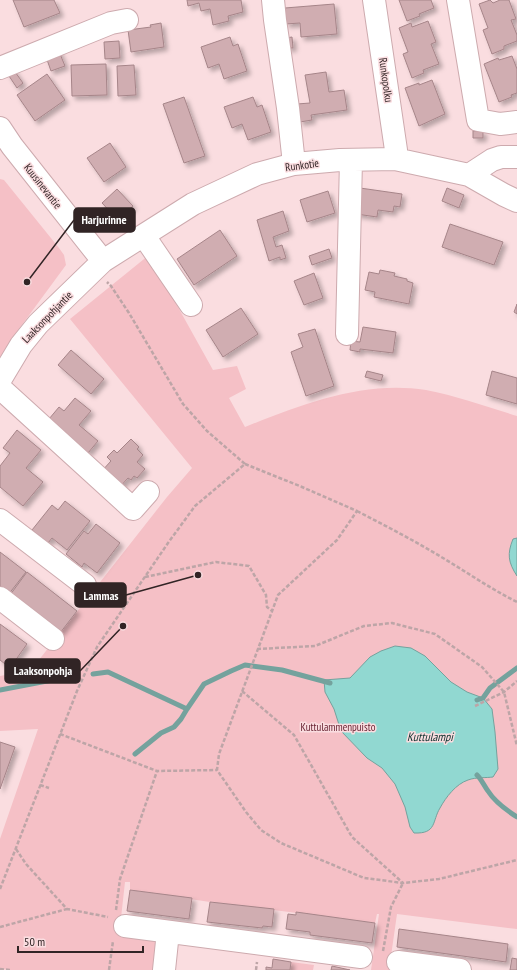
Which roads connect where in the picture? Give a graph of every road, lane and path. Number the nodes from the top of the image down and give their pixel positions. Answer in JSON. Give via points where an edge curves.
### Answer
{"nodes":[{"id":1,"x":274,"y":0,"type":"edge"},
{"id":2,"x":374,"y":0,"type":"edge"},
{"id":3,"x":458,"y":0,"type":"edge"},
{"id":4,"x":127,"y":20,"type":"dead end"},
{"id":5,"x":0,"y":68,"type":"edge"},
{"id":6,"x":517,"y":122,"type":"edge"},
{"id":7,"x":0,"y":128,"type":"edge"},
{"id":8,"x":6,"y":151,"type":"edge"},
{"id":9,"x":517,"y":157,"type":"edge"},
{"id":10,"x":395,"y":159,"type":"junction"},
{"id":11,"x":351,"y":160,"type":"junction"},
{"id":12,"x":294,"y":164,"type":"junction"},
{"id":13,"x":469,"y":175,"type":"junction"},
{"id":14,"x":517,"y":201,"type":"edge"},
{"id":15,"x":144,"y":236,"type":"junction"},
{"id":16,"x":105,"y":272,"type":"junction"},
{"id":17,"x":191,"y":305,"type":"dead end"},
{"id":18,"x":347,"y":334,"type":"dead end"},
{"id":19,"x":0,"y":380,"type":"edge"},
{"id":20,"x":0,"y":388,"type":"edge"},
{"id":21,"x":245,"y":464,"type":"junction"},
{"id":22,"x":148,"y":492,"type":"dead end"},
{"id":23,"x":357,"y":511,"type":"junction"},
{"id":24,"x":0,"y":520,"type":"edge"},
{"id":25,"x":145,"y":577,"type":"junction"},
{"id":26,"x":85,"y":585,"type":"dead end"},
{"id":27,"x":0,"y":598,"type":"edge"},
{"id":28,"x":517,"y":602,"type":"edge"},
{"id":29,"x":272,"y":611,"type":"junction"},
{"id":30,"x":53,"y":639,"type":"dead end"},
{"id":31,"x":257,"y":649,"type":"junction"},
{"id":32,"x":517,"y":682,"type":"edge"},
{"id":33,"x":242,"y":691,"type":"junction"},
{"id":34,"x":504,"y":692,"type":"junction"},
{"id":35,"x":475,"y":706,"type":"dead end"},
{"id":36,"x":60,"y":734,"type":"junction"},
{"id":37,"x":517,"y":746,"type":"edge"},
{"id":38,"x":217,"y":770,"type":"junction"},
{"id":39,"x":157,"y":771,"type":"junction"},
{"id":40,"x":40,"y":785,"type":"junction"},
{"id":41,"x":49,"y":788,"type":"dead end"},
{"id":42,"x":16,"y":849,"type":"junction"},
{"id":43,"x":517,"y":860,"type":"edge"},
{"id":44,"x":403,"y":883,"type":"junction"},
{"id":45,"x":0,"y":889,"type":"edge"},
{"id":46,"x":67,"y":909,"type":"junction"},
{"id":47,"x":118,"y":922,"type":"junction"},
{"id":48,"x":0,"y":927,"type":"edge"},
{"id":49,"x":168,"y":932,"type":"junction"},
{"id":50,"x":361,"y":957,"type":"dead end"},
{"id":51,"x":390,"y":957,"type":"joint"},
{"id":52,"x":318,"y":961,"type":"edge"},
{"id":53,"x":0,"y":969,"type":"edge"},
{"id":54,"x":10,"y":970,"type":"edge"},
{"id":55,"x":109,"y":970,"type":"edge"},
{"id":56,"x":164,"y":970,"type":"edge"},
{"id":57,"x":457,"y":970,"type":"edge"}],
"edges":[{"from":1,"to":12,"type":"street"},
{"from":2,"to":10,"type":"street","name":"Runkopolku","via":[[396,150]]},
{"from":3,"to":6,"type":"street","via":[[478,120],[500,124]]},
{"from":4,"to":5,"type":"street","via":[[111,23]]},
{"from":7,"to":8,"type":"street","name":"Kuusinevantie"},
{"from":8,"to":16,"type":"street","name":"Kuusinevantie"},
{"from":9,"to":13,"type":"street","via":[[492,160]]},
{"from":10,"to":11,"type":"street","name":"Runkotie"},
{"from":10,"to":13,"type":"street","name":"Runkotie"},
{"from":11,"to":12,"type":"street","name":"Runkotie"},
{"from":11,"to":18,"type":"street"},
{"from":12,"to":15,"type":"street","name":"Runkotie","via":[[257,174],[221,190],[193,204]]},
{"from":13,"to":14,"type":"street","name":"Runkotie"},
{"from":15,"to":16,"type":"street","name":"Runkotie"},
{"from":15,"to":17,"type":"street"},
{"from":16,"to":19,"type":"street","name":"Laaksonpohjantie","via":[[38,324],[21,345]]},
{"from":16,"to":21,"type":"path","via":[[183,404],[207,431]]},
{"from":20,"to":22,"type":"street","via":[[133,509]]},
{"from":21,"to":23,"type":"path"},
{"from":21,"to":25,"type":"path","via":[[194,506]]},
{"from":23,"to":28,"type":"path","via":[[404,535]]},
{"from":23,"to":29,"type":"path","via":[[337,540],[278,595]]},
{"from":24,"to":26,"type":"street"},
{"from":25,"to":29,"type":"path","via":[[216,562],[249,566],[266,594],[267,607]]},
{"from":25,"to":36,"type":"path","via":[[97,647]]},
{"from":27,"to":30,"type":"street"},
{"from":29,"to":31,"type":"path"},
{"from":31,"to":33,"type":"path"},
{"from":31,"to":34,"type":"path","via":[[315,646],[364,626],[392,623],[435,634],[482,667]]},
{"from":32,"to":34,"type":"path"},
{"from":33,"to":38,"type":"path","via":[[219,754]]},
{"from":33,"to":44,"type":"path","via":[[294,736],[352,837]]},
{"from":34,"to":35,"type":"path"},
{"from":34,"to":37,"type":"path"},
{"from":36,"to":39,"type":"path"},
{"from":36,"to":40,"type":"path"},
{"from":38,"to":39,"type":"path"},
{"from":38,"to":44,"type":"path","via":[[261,830],[282,843],[364,878]]},
{"from":39,"to":47,"type":"path","via":[[120,879]]},
{"from":40,"to":41,"type":"path"},
{"from":40,"to":42,"type":"path"},
{"from":42,"to":45,"type":"path"},
{"from":42,"to":46,"type":"path","via":[[26,864]]},
{"from":43,"to":44,"type":"path","via":[[439,879]]},
{"from":44,"to":51,"type":"path","via":[[391,907]]},
{"from":46,"to":47,"type":"path"},
{"from":46,"to":48,"type":"path"},
{"from":47,"to":49,"type":"street"},
{"from":47,"to":55,"type":"path"},
{"from":49,"to":52,"type":"street"},
{"from":49,"to":56,"type":"street"},
{"from":50,"to":52,"type":"street"},
{"from":51,"to":57,"type":"street"},
{"from":53,"to":54,"type":"path"}]}
